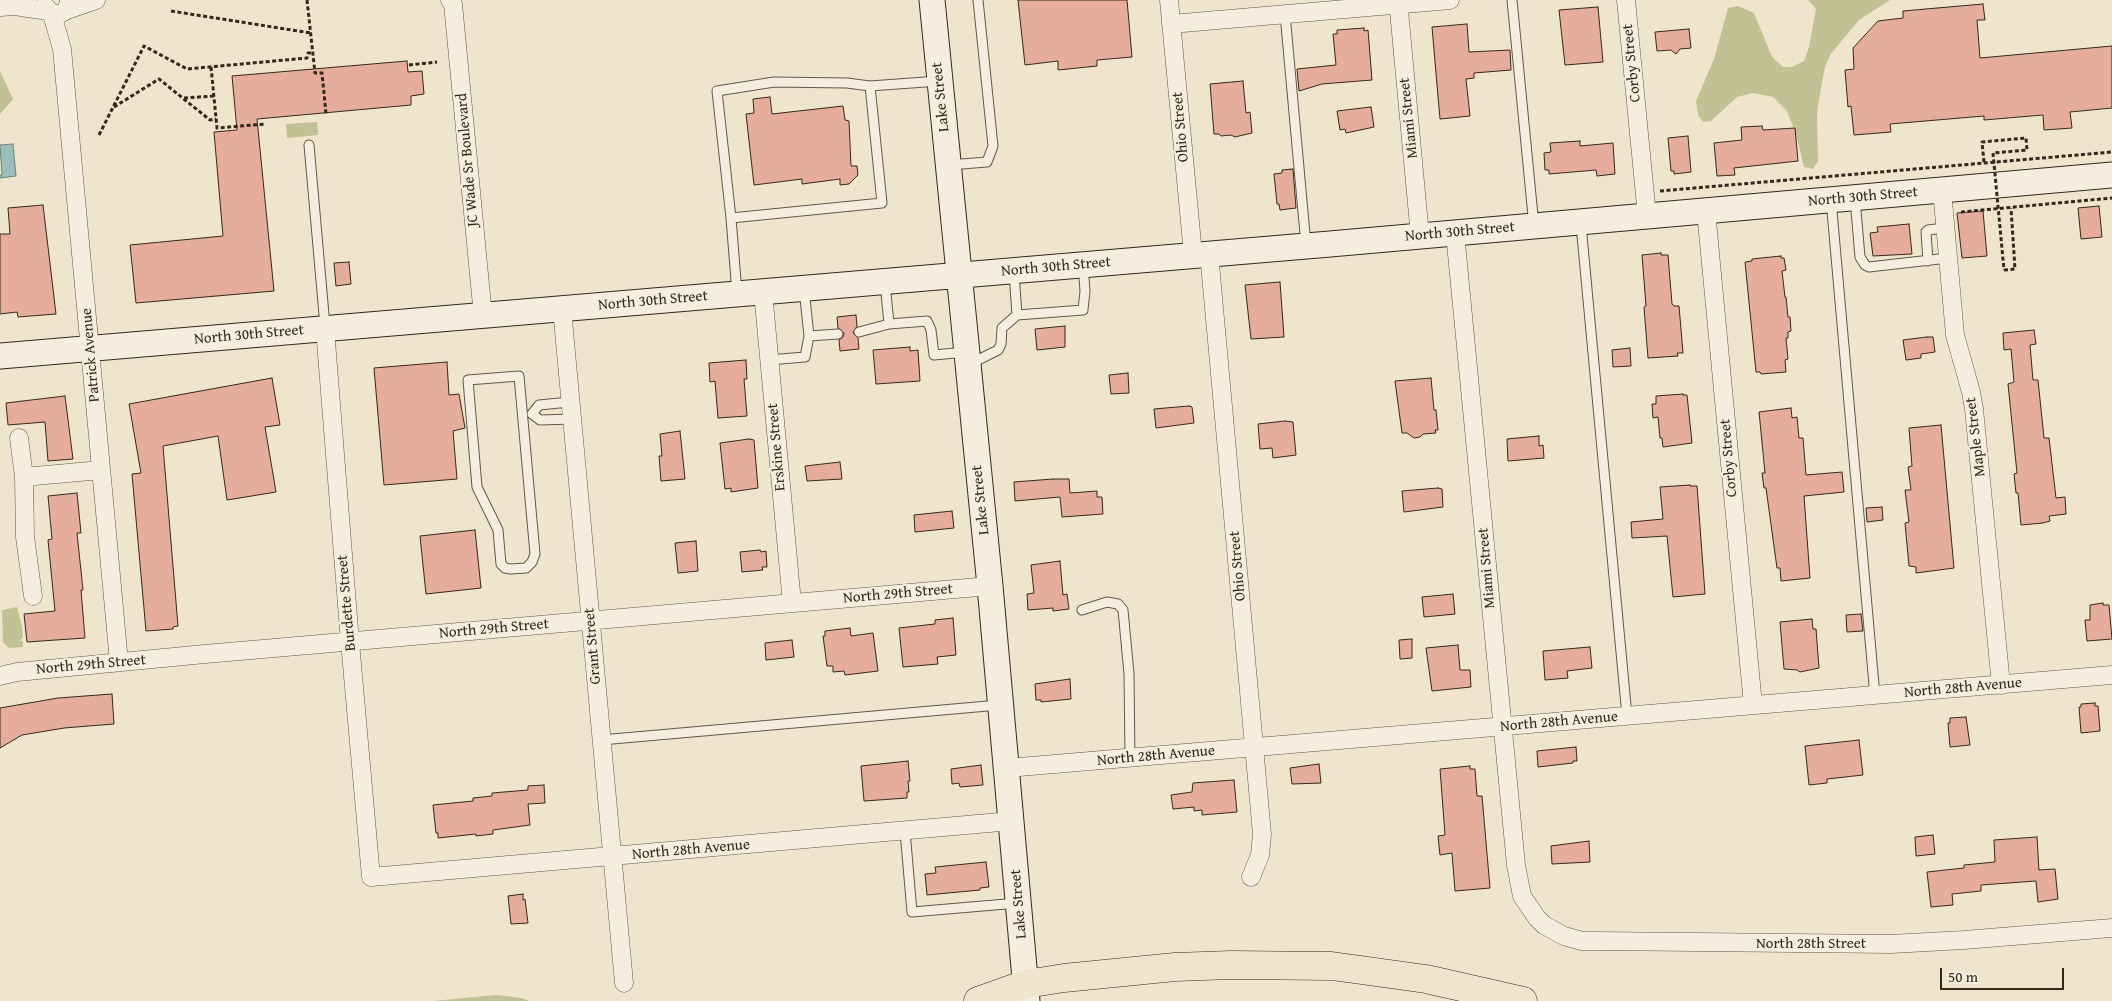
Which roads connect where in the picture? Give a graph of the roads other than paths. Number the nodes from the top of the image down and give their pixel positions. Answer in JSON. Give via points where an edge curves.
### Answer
{"nodes":[{"id":1,"x":96,"y":0,"type":"edge"},
{"id":2,"x":932,"y":0,"type":"edge"},
{"id":3,"x":978,"y":0,"type":"edge"},
{"id":4,"x":1169,"y":0,"type":"edge"},
{"id":5,"x":1450,"y":0,"type":"edge"},
{"id":6,"x":1512,"y":0,"type":"edge"},
{"id":7,"x":1626,"y":0,"type":"edge"},
{"id":8,"x":453,"y":1,"type":"edge"},
{"id":9,"x":1398,"y":2,"type":"edge"},
{"id":10,"x":15,"y":4,"type":"edge"},
{"id":11,"x":58,"y":8,"type":"edge"},
{"id":12,"x":1285,"y":14,"type":"junction"},
{"id":13,"x":1171,"y":24,"type":"junction"},
{"id":14,"x":940,"y":80,"type":"junction"},
{"id":15,"x":870,"y":86,"type":"junction"},
{"id":16,"x":310,"y":145,"type":"dead end"},
{"id":17,"x":948,"y":165,"type":"junction"},
{"id":18,"x":2112,"y":175,"type":"edge"},
{"id":19,"x":1843,"y":199,"type":"junction"},
{"id":20,"x":1646,"y":204,"type":"junction"},
{"id":21,"x":1944,"y":210,"type":"junction"},
{"id":22,"x":1706,"y":211,"type":"junction"},
{"id":23,"x":731,"y":218,"type":"junction"},
{"id":24,"x":1581,"y":222,"type":"junction"},
{"id":25,"x":1534,"y":226,"type":"junction"},
{"id":26,"x":1455,"y":233,"type":"junction"},
{"id":27,"x":1420,"y":236,"type":"junction"},
{"id":28,"x":1306,"y":246,"type":"junction"},
{"id":29,"x":1201,"y":254,"type":"junction"},
{"id":30,"x":1948,"y":258,"type":"junction"},
{"id":31,"x":1928,"y":261,"type":"junction"},
{"id":32,"x":1082,"y":264,"type":"junction"},
{"id":33,"x":1014,"y":270,"type":"junction"},
{"id":34,"x":959,"y":275,"type":"junction"},
{"id":35,"x":884,"y":282,"type":"junction"},
{"id":36,"x":804,"y":289,"type":"junction"},
{"id":37,"x":763,"y":292,"type":"junction"},
{"id":38,"x":737,"y":294,"type":"junction"},
{"id":39,"x":562,"y":309,"type":"junction"},
{"id":40,"x":1017,"y":315,"type":"junction"},
{"id":41,"x":483,"y":316,"type":"junction"},
{"id":42,"x":889,"y":324,"type":"junction"},
{"id":43,"x":325,"y":329,"type":"junction"},
{"id":44,"x":859,"y":332,"type":"dead end"},
{"id":45,"x":838,"y":334,"type":"dead end"},
{"id":46,"x":809,"y":336,"type":"junction"},
{"id":47,"x":91,"y":348,"type":"junction"},
{"id":48,"x":0,"y":356,"type":"edge"},
{"id":49,"x":967,"y":359,"type":"junction"},
{"id":50,"x":769,"y":360,"type":"junction"},
{"id":51,"x":571,"y":410,"type":"junction"},
{"id":52,"x":527,"y":414,"type":"junction"},
{"id":53,"x":19,"y":438,"type":"dead end"},
{"id":54,"x":102,"y":470,"type":"junction"},
{"id":55,"x":24,"y":477,"type":"junction"},
{"id":56,"x":990,"y":586,"type":"junction"},
{"id":57,"x":33,"y":596,"type":"dead end"},
{"id":58,"x":792,"y":603,"type":"junction"},
{"id":59,"x":1082,"y":610,"type":"dead end"},
{"id":60,"x":590,"y":621,"type":"junction"},
{"id":61,"x":350,"y":642,"type":"junction"},
{"id":62,"x":119,"y":662,"type":"junction"},
{"id":63,"x":2112,"y":675,"type":"edge"},
{"id":64,"x":0,"y":676,"type":"edge"},
{"id":65,"x":2002,"y":685,"type":"junction"},
{"id":66,"x":1875,"y":696,"type":"junction"},
{"id":67,"x":1000,"y":705,"type":"junction"},
{"id":68,"x":1753,"y":706,"type":"junction"},
{"id":69,"x":1627,"y":716,"type":"junction"},
{"id":70,"x":1503,"y":727,"type":"junction"},
{"id":71,"x":601,"y":740,"type":"junction"},
{"id":72,"x":1255,"y":748,"type":"junction"},
{"id":73,"x":1130,"y":758,"type":"junction"},
{"id":74,"x":1007,"y":768,"type":"junction"},
{"id":75,"x":1012,"y":822,"type":"junction"},
{"id":76,"x":905,"y":831,"type":"junction"},
{"id":77,"x":612,"y":857,"type":"junction"},
{"id":78,"x":1251,"y":877,"type":"dead end"},
{"id":79,"x":371,"y":878,"type":"joint"},
{"id":80,"x":1525,"y":901,"type":"joint"},
{"id":81,"x":1019,"y":903,"type":"junction"},
{"id":82,"x":2112,"y":928,"type":"edge"},
{"id":83,"x":624,"y":983,"type":"dead end"},
{"id":84,"x":1027,"y":992,"type":"edge"},
{"id":85,"x":978,"y":1001,"type":"edge"},
{"id":86,"x":1523,"y":1001,"type":"edge"}],
"edges":[{"from":1,"to":11,"type":"street"},
{"from":2,"to":14,"type":"main road","name":"Lake Street"},
{"from":3,"to":17,"type":"lane","via":[[993,146],[987,162]]},
{"from":4,"to":13,"type":"street","name":"Ohio Street"},
{"from":5,"to":9,"type":"street"},
{"from":6,"to":25,"type":"lane"},
{"from":7,"to":20,"type":"street","name":"Corby Street"},
{"from":8,"to":41,"type":"street","name":"JC Wade Sr Boulevard"},
{"from":9,"to":12,"type":"street"},
{"from":9,"to":27,"type":"street","name":"Miami Street"},
{"from":10,"to":11,"type":"street"},
{"from":11,"to":47,"type":"street","name":"Patrick Avenue"},
{"from":12,"to":13,"type":"street"},
{"from":12,"to":28,"type":"lane"},
{"from":13,"to":29,"type":"street","name":"Ohio Street"},
{"from":14,"to":15,"type":"lane"},
{"from":14,"to":17,"type":"main road","name":"Lake Street"},
{"from":15,"to":23,"type":"lane","via":[[882,203]]},
{"from":15,"to":23,"type":"lane","via":[[774,82],[717,91]]},
{"from":16,"to":43,"type":"lane"},
{"from":17,"to":34,"type":"main road","name":"Lake Street"},
{"from":18,"to":21,"type":"main road","name":"North 30th Street"},
{"from":19,"to":21,"type":"main road","name":"North 30th Street"},
{"from":19,"to":22,"type":"main road","name":"North 30th Street"},
{"from":19,"to":31,"type":"lane","via":[[1865,265]]},
{"from":19,"to":66,"type":"lane"},
{"from":20,"to":22,"type":"main road","name":"North 30th Street"},
{"from":20,"to":24,"type":"main road","name":"North 30th Street"},
{"from":21,"to":30,"type":"street","name":"Maple Street"},
{"from":21,"to":31,"type":"lane","via":[[1926,232]]},
{"from":22,"to":68,"type":"street","name":"Corby Street"},
{"from":23,"to":38,"type":"lane"},
{"from":24,"to":25,"type":"main road","name":"North 30th Street"},
{"from":24,"to":69,"type":"lane"},
{"from":25,"to":26,"type":"main road","name":"North 30th Street"},
{"from":26,"to":27,"type":"main road","name":"North 30th Street"},
{"from":26,"to":70,"type":"street","name":"Miami Street"},
{"from":27,"to":28,"type":"main road","name":"North 30th Street"},
{"from":28,"to":29,"type":"main road","name":"North 30th Street"},
{"from":29,"to":32,"type":"main road","name":"North 30th Street"},
{"from":29,"to":72,"type":"street","name":"Ohio Street"},
{"from":30,"to":31,"type":"lane"},
{"from":30,"to":65,"type":"street","name":"Maple Street","via":[[1956,342],[1974,409]]},
{"from":32,"to":33,"type":"main road","name":"North 30th Street"},
{"from":32,"to":40,"type":"lane","via":[[1083,310]]},
{"from":33,"to":34,"type":"main road","name":"North 30th Street"},
{"from":33,"to":40,"type":"lane"},
{"from":34,"to":35,"type":"main road","name":"North 30th Street"},
{"from":34,"to":49,"type":"main road","name":"Lake Street"},
{"from":35,"to":36,"type":"main road","name":"North 30th Street"},
{"from":35,"to":42,"type":"lane"},
{"from":36,"to":37,"type":"main road","name":"North 30th Street"},
{"from":36,"to":46,"type":"lane"},
{"from":37,"to":38,"type":"main road","name":"North 30th Street"},
{"from":37,"to":50,"type":"street","name":"Erskine Street"},
{"from":38,"to":39,"type":"main road","name":"North 30th Street"},
{"from":39,"to":41,"type":"main road","name":"North 30th Street"},
{"from":39,"to":51,"type":"street","name":"Grant Street"},
{"from":40,"to":49,"type":"lane","via":[[1002,328],[998,350]]},
{"from":41,"to":43,"type":"main road","name":"North 30th Street"},
{"from":42,"to":44,"type":"lane"},
{"from":42,"to":49,"type":"lane","via":[[927,321],[934,355]]},
{"from":43,"to":47,"type":"main road","name":"North 30th Street"},
{"from":43,"to":61,"type":"street","name":"Burdette Street"},
{"from":45,"to":46,"type":"lane"},
{"from":46,"to":50,"type":"lane","via":[[805,357]]},
{"from":47,"to":48,"type":"main road","name":"North 30th Street"},
{"from":47,"to":54,"type":"street","name":"Patrick Avenue"},
{"from":49,"to":56,"type":"main road","name":"Lake Street"},
{"from":50,"to":58,"type":"street","name":"Erskine Street"},
{"from":51,"to":52,"type":"lane","via":[[540,420]]},
{"from":51,"to":52,"type":"lane","via":[[539,405]]},
{"from":51,"to":60,"type":"street","name":"Grant Street"},
{"from":52,"to":52,"type":"lane","via":[[519,376],[468,380],[477,487],[498,530],[502,564],[511,570],[526,568],[535,554]]},
{"from":53,"to":55,"type":"street"},
{"from":54,"to":55,"type":"street"},
{"from":54,"to":62,"type":"street","name":"Patrick Avenue"},
{"from":55,"to":57,"type":"street","via":[[25,537]]},
{"from":56,"to":58,"type":"street","name":"North 29th Street"},
{"from":56,"to":67,"type":"main road","name":"Lake Street"},
{"from":58,"to":60,"type":"street","name":"North 29th Street"},
{"from":59,"to":73,"type":"lane","via":[[1107,602],[1118,604],[1123,610],[1129,674]]},
{"from":60,"to":61,"type":"street","name":"North 29th Street"},
{"from":60,"to":71,"type":"street","name":"Grant Street"},
{"from":61,"to":62,"type":"street","name":"North 29th Street"},
{"from":61,"to":79,"type":"street","name":"Burdette Street"},
{"from":62,"to":64,"type":"street","name":"North 29th Street"},
{"from":63,"to":65,"type":"street","name":"North 28th Avenue"},
{"from":65,"to":66,"type":"street","name":"North 28th Avenue"},
{"from":66,"to":68,"type":"street","name":"North 28th Avenue"},
{"from":67,"to":71,"type":"lane"},
{"from":67,"to":74,"type":"main road","name":"Lake Street"},
{"from":68,"to":69,"type":"street","name":"North 28th Avenue"},
{"from":69,"to":70,"type":"street","name":"North 28th Avenue"},
{"from":70,"to":72,"type":"street","name":"North 28th Avenue"},
{"from":70,"to":80,"type":"street","name":"Miami Street","via":[[1516,865]]},
{"from":71,"to":77,"type":"street","name":"Grant Street"},
{"from":72,"to":73,"type":"street","name":"North 28th Avenue"},
{"from":72,"to":78,"type":"street","name":"Ohio Street","via":[[1262,834],[1260,855]]},
{"from":73,"to":74,"type":"street","name":"North 28th Avenue"},
{"from":74,"to":75,"type":"main road","name":"Lake Street"},
{"from":75,"to":76,"type":"street","name":"North 28th Avenue"},
{"from":75,"to":81,"type":"main road","name":"Lake Street"},
{"from":76,"to":77,"type":"street","name":"North 28th Avenue"},
{"from":76,"to":81,"type":"lane","via":[[912,912]]},
{"from":77,"to":79,"type":"street","name":"North 28th Avenue"},
{"from":77,"to":83,"type":"street","name":"Grant Street"},
{"from":80,"to":82,"type":"street","name":"North 28th Street","via":[[1551,930],[1586,941],[1891,944]]},
{"from":81,"to":84,"type":"main road","name":"Lake Street"},
{"from":84,"to":85,"type":"highway"},
{"from":84,"to":86,"type":"highway","via":[[1064,978],[1207,965],[1332,966],[1426,979]]}]}
